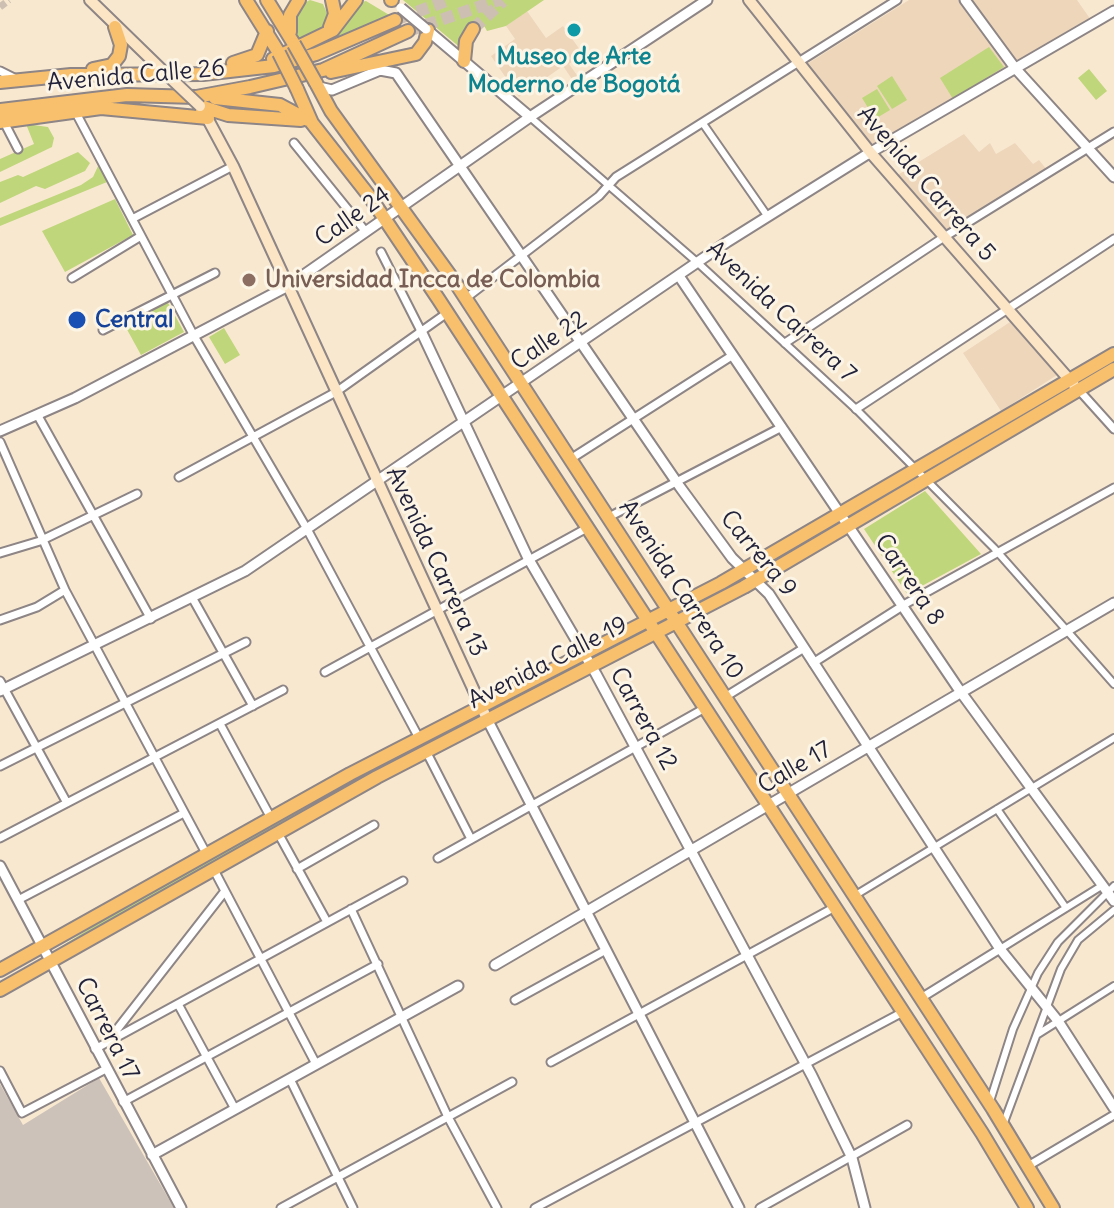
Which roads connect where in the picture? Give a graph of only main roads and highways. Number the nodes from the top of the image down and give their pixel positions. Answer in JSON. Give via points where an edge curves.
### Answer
{"nodes":[{"id":1,"x":90,"y":0,"type":"edge"},
{"id":2,"x":246,"y":0,"type":"edge"},
{"id":3,"x":267,"y":0,"type":"edge"},
{"id":4,"x":299,"y":0,"type":"edge"},
{"id":5,"x":332,"y":0,"type":"edge"},
{"id":6,"x":356,"y":0,"type":"edge"},
{"id":7,"x":749,"y":0,"type":"edge"},
{"id":8,"x":394,"y":6,"type":"tunnel mouth"},
{"id":9,"x":115,"y":27,"type":"junction"},
{"id":10,"x":427,"y":29,"type":"road end"},
{"id":11,"x":473,"y":29,"type":"tunnel mouth"},
{"id":12,"x":267,"y":31,"type":"junction"},
{"id":13,"x":408,"y":31,"type":"tunnel mouth"},
{"id":14,"x":292,"y":41,"type":"junction"},
{"id":15,"x":310,"y":44,"type":"junction"},
{"id":16,"x":464,"y":61,"type":"road end"},
{"id":17,"x":248,"y":69,"type":"junction"},
{"id":18,"x":160,"y":72,"type":"junction"},
{"id":19,"x":46,"y":77,"type":"junction"},
{"id":20,"x":284,"y":81,"type":"junction"},
{"id":21,"x":0,"y":82,"type":"edge"},
{"id":22,"x":198,"y":102,"type":"junction"},
{"id":23,"x":74,"y":107,"type":"junction"},
{"id":24,"x":1,"y":117,"type":"edge"},
{"id":25,"x":208,"y":118,"type":"junction"},
{"id":26,"x":312,"y":123,"type":"junction"},
{"id":27,"x":1114,"y":354,"type":"edge"},
{"id":28,"x":1114,"y":369,"type":"edge"},
{"id":29,"x":1073,"y":384,"type":"junction"},
{"id":30,"x":667,"y":610,"type":"junction"},
{"id":31,"x":647,"y":620,"type":"junction"},
{"id":32,"x":675,"y":622,"type":"junction"},
{"id":33,"x":655,"y":632,"type":"junction"},
{"id":34,"x":480,"y":706,"type":"junction"},
{"id":35,"x":487,"y":719,"type":"junction"},
{"id":36,"x":0,"y":970,"type":"edge"},
{"id":37,"x":0,"y":990,"type":"edge"},
{"id":38,"x":1027,"y":1208,"type":"edge"},
{"id":39,"x":1053,"y":1208,"type":"edge"}],
"edges":[{"from":1,"to":9,"type":"main road","name":"Avenida Carrera 13"},
{"from":2,"to":12,"type":"main road","name":"Avenida Carrera 10"},
{"from":3,"to":14,"type":"main road","name":"Avenida Carrera 10"},
{"from":4,"to":14,"type":"main road","via":[[288,20]]},
{"from":5,"to":15,"type":"main road","via":[[332,25]]},
{"from":6,"to":15,"type":"main road","via":[[336,27]]},
{"from":7,"to":29,"type":"main road","name":"Avenida Carrera 5","via":[[870,152]]},
{"from":8,"to":17,"type":"main road","name":"Avenida Calle 26","via":[[299,60]]},
{"from":9,"to":18,"type":"main road","name":"Avenida Carrera 13"},
{"from":9,"to":19,"type":"main road","via":[[121,51],[112,65]]},
{"from":10,"to":20,"type":"main road","via":[[416,54]]},
{"from":11,"to":16,"type":"main road"},
{"from":12,"to":18,"type":"main road","via":[[260,52],[249,60]]},
{"from":12,"to":26,"type":"main road","name":"Avenida Carrera 10","bridge":true},
{"from":13,"to":20,"type":"main road","name":"Avenida Calle 26","via":[[323,70]]},
{"from":14,"to":30,"type":"main road","name":"Avenida Carrera 10","bridge":true,"via":[[331,111],[465,299]]},
{"from":15,"to":17,"type":"main road"},
{"from":17,"to":18,"type":"main road","name":"Avenida Calle 26"},
{"from":18,"to":19,"type":"main road","name":"Avenida Calle 26"},
{"from":18,"to":22,"type":"main road","name":"Avenida Carrera 13","bridge":true},
{"from":19,"to":21,"type":"main road","name":"Avenida Calle 26"},
{"from":20,"to":22,"type":"main road","name":"Avenida Calle 26"},
{"from":22,"to":23,"type":"main road","name":"Avenida Calle 26","via":[[127,95]]},
{"from":22,"to":25,"type":"main road","name":"Avenida Carrera 13"},
{"from":22,"to":26,"type":"main road","via":[[228,115],[285,116]]},
{"from":23,"to":24,"type":"main road","name":"Avenida Calle 26"},
{"from":23,"to":25,"type":"main road"},
{"from":25,"to":34,"type":"main road","name":"Avenida Carrera 13"},
{"from":26,"to":31,"type":"main road","name":"Avenida Carrera 10","via":[[385,219]]},
{"from":27,"to":29,"type":"main road","name":"Avenida Calle 19"},
{"from":28,"to":29,"type":"main road","name":"Avenida Calle 19"},
{"from":29,"to":30,"type":"main road","name":"Avenida Calle 19"},
{"from":29,"to":32,"type":"main road","name":"Avenida Calle 19","via":[[849,526]]},
{"from":30,"to":31,"type":"main road","name":"Avenida Calle 19"},
{"from":30,"to":32,"type":"main road","name":"Avenida Carrera 10"},
{"from":31,"to":33,"type":"main road","name":"Avenida Carrera 10"},
{"from":31,"to":34,"type":"main road","name":"Avenida Calle 19"},
{"from":32,"to":33,"type":"main road","name":"Avenida Calle 19"},
{"from":32,"to":39,"type":"main road","name":"Avenida Carrera 10"},
{"from":33,"to":35,"type":"main road","name":"Avenida Calle 19"},
{"from":33,"to":38,"type":"main road","name":"Avenida Carrera 10"},
{"from":34,"to":35,"type":"main road","name":"Avenida Carrera 13"},
{"from":34,"to":36,"type":"main road","name":"Avenida Calle 19"},
{"from":35,"to":37,"type":"main road","name":"Avenida Calle 19"}]}
